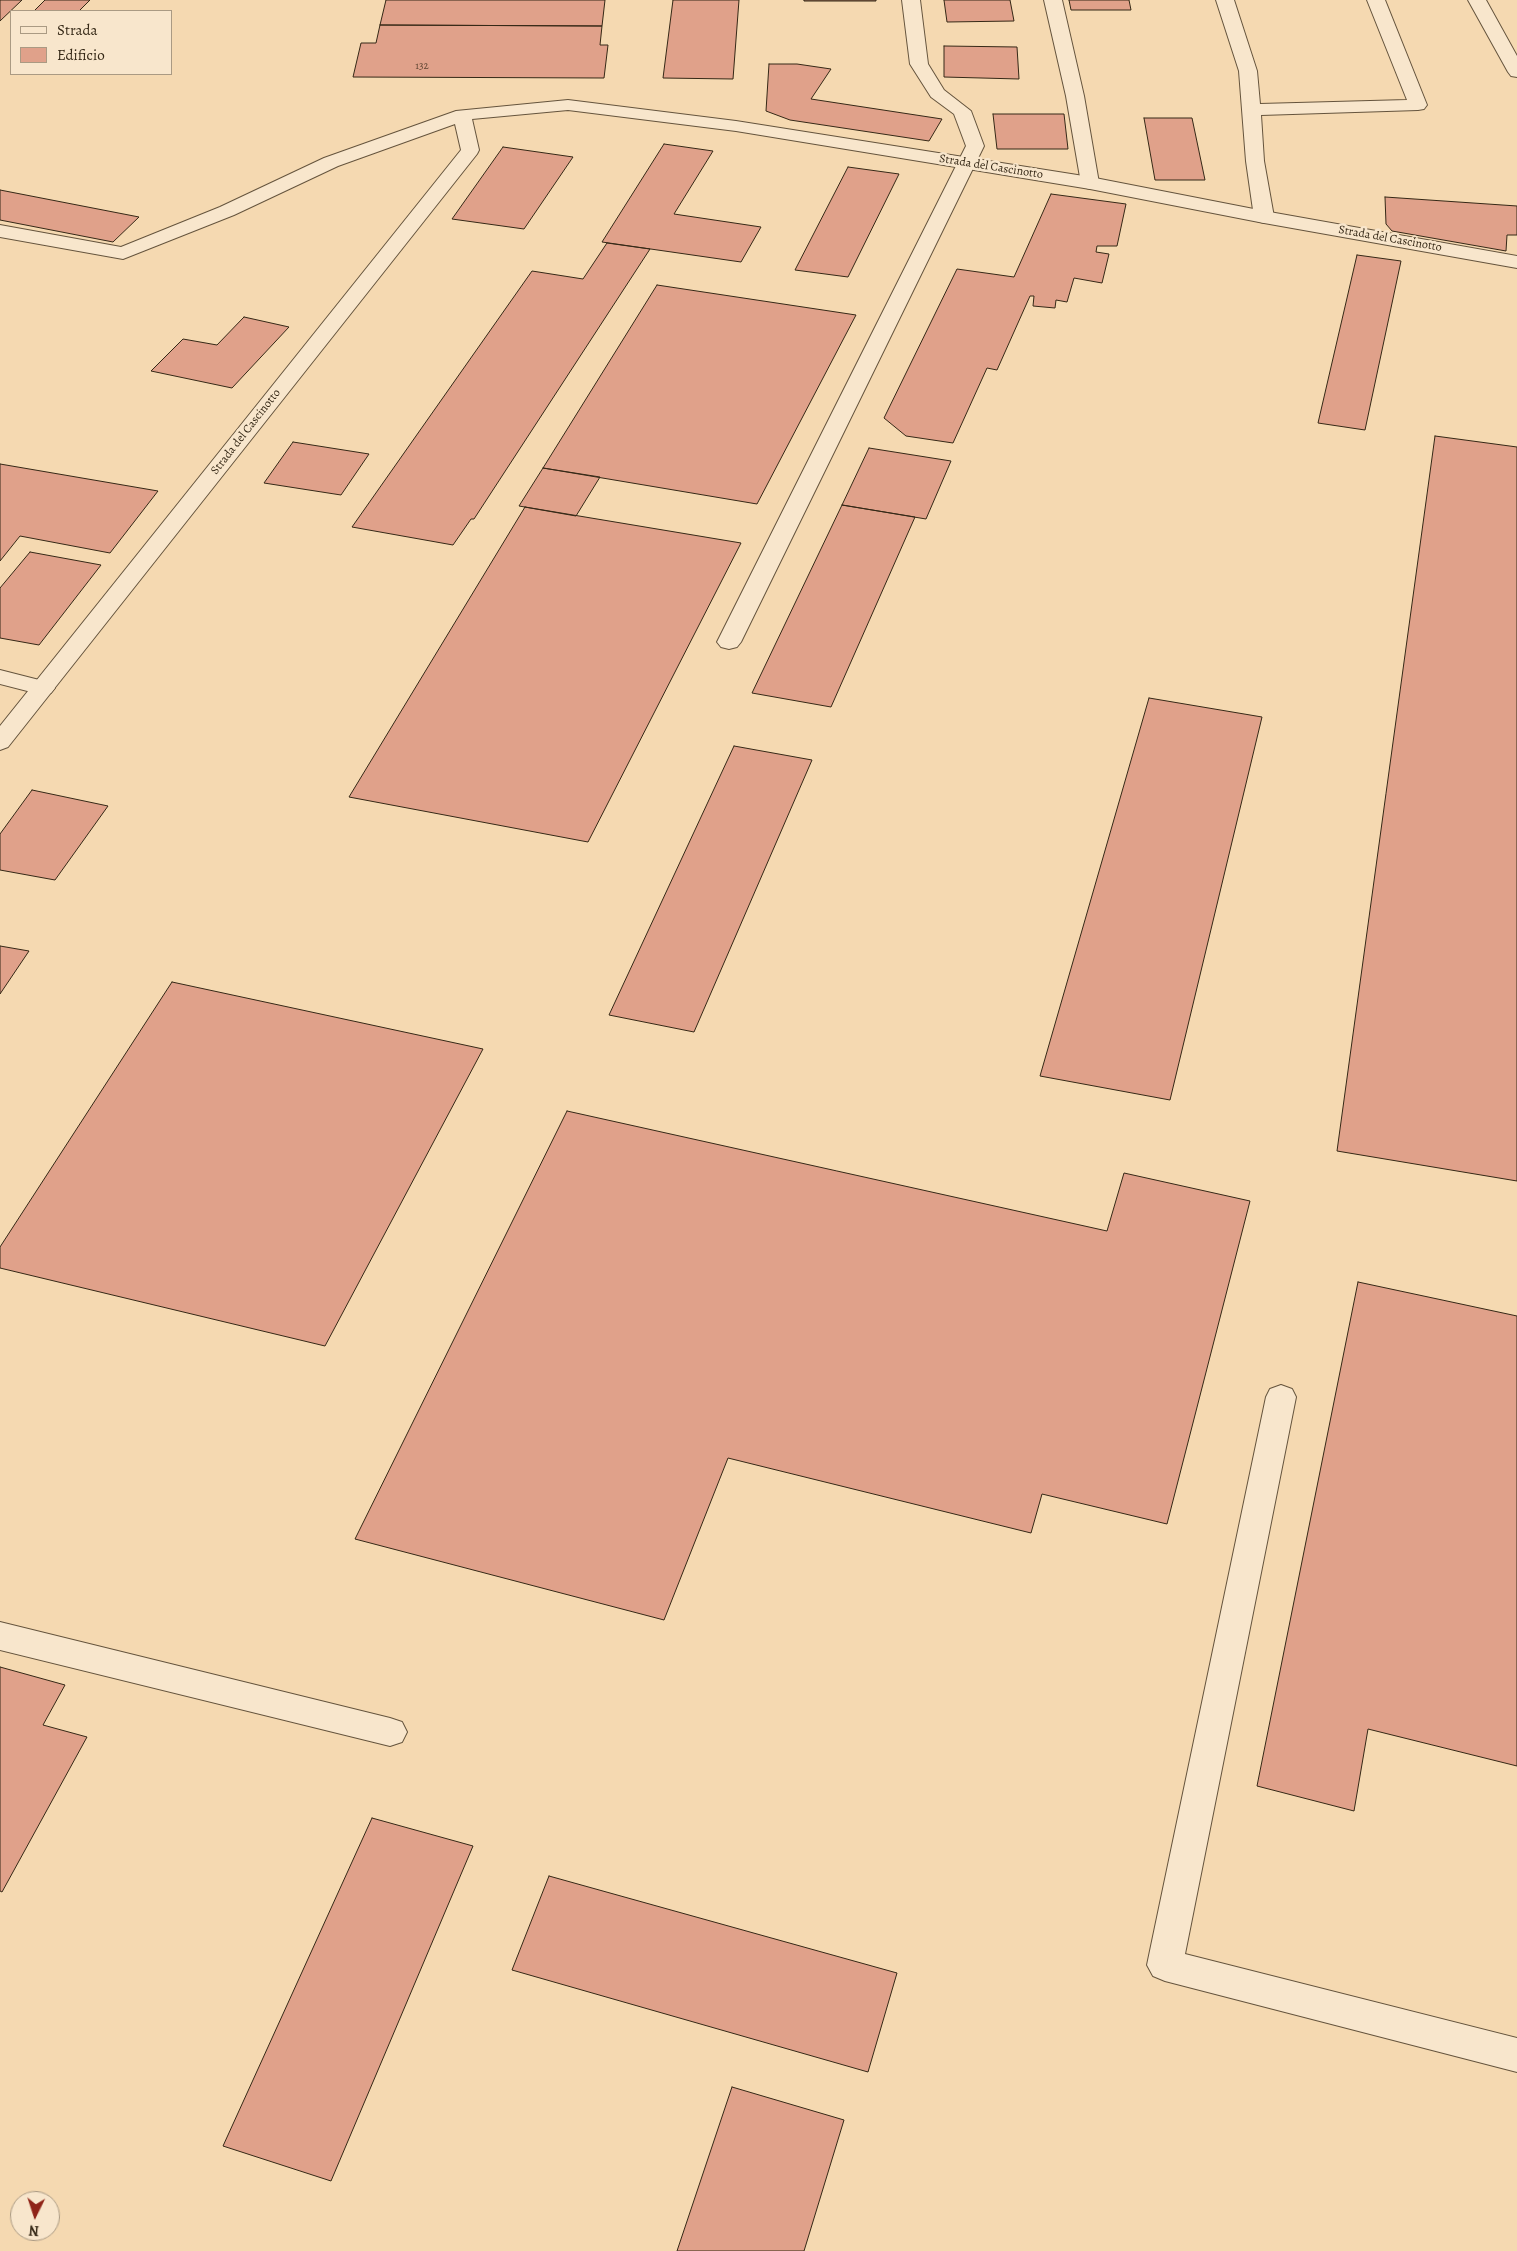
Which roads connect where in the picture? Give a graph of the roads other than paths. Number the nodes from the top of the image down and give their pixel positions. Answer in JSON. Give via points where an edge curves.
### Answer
{"nodes":[{"id":1,"x":911,"y":0,"type":"edge"},
{"id":2,"x":1053,"y":0,"type":"edge"},
{"id":3,"x":1224,"y":0,"type":"edge"},
{"id":4,"x":1376,"y":0,"type":"edge"},
{"id":5,"x":1476,"y":0,"type":"edge"},
{"id":6,"x":1517,"y":72,"type":"edge"},
{"id":7,"x":1251,"y":110,"type":"junction"},
{"id":8,"x":462,"y":115,"type":"junction"},
{"id":9,"x":966,"y":163,"type":"junction"},
{"id":10,"x":1090,"y":183,"type":"junction"},
{"id":11,"x":1264,"y":217,"type":"junction"},
{"id":12,"x":0,"y":231,"type":"edge"},
{"id":13,"x":1517,"y":262,"type":"edge"},
{"id":14,"x":729,"y":642,"type":"dead end"},
{"id":15,"x":0,"y":677,"type":"edge"},
{"id":16,"x":43,"y":688,"type":"junction"},
{"id":17,"x":0,"y":742,"type":"edge"},
{"id":18,"x":1281,"y":1396,"type":"dead end"},
{"id":19,"x":0,"y":1636,"type":"edge"},
{"id":20,"x":390,"y":1732,"type":"dead end"},
{"id":21,"x":1517,"y":2055,"type":"edge"}],
"edges":[{"from":1,"to":9,"type":"street","via":[[919,64],[937,93],[962,111],[975,146]]},
{"from":2,"to":10,"type":"street","via":[[1075,96]]},
{"from":3,"to":7,"type":"street","via":[[1248,71]]},
{"from":4,"to":7,"type":"street","via":[[1418,105]]},
{"from":5,"to":6,"type":"street"},
{"from":7,"to":11,"type":"street"},
{"from":8,"to":9,"type":"street","name":"Strada del Cascinotto","via":[[568,106],[736,126]]},
{"from":8,"to":12,"type":"street","name":"Strada del Cascinotto","via":[[331,162],[227,211],[123,253]]},
{"from":8,"to":16,"type":"street","name":"Strada del Cascinotto","via":[[470,150]]},
{"from":9,"to":10,"type":"street","name":"Strada del Cascinotto"},
{"from":9,"to":14,"type":"street"},
{"from":10,"to":11,"type":"street","name":"Strada del Cascinotto"},
{"from":11,"to":13,"type":"street","name":"Strada del Cascinotto"},
{"from":15,"to":16,"type":"street"},
{"from":16,"to":17,"type":"street","name":"Strada del Cascinotto"},
{"from":18,"to":21,"type":"street","via":[[1165,1965]]},
{"from":19,"to":20,"type":"street"}]}
